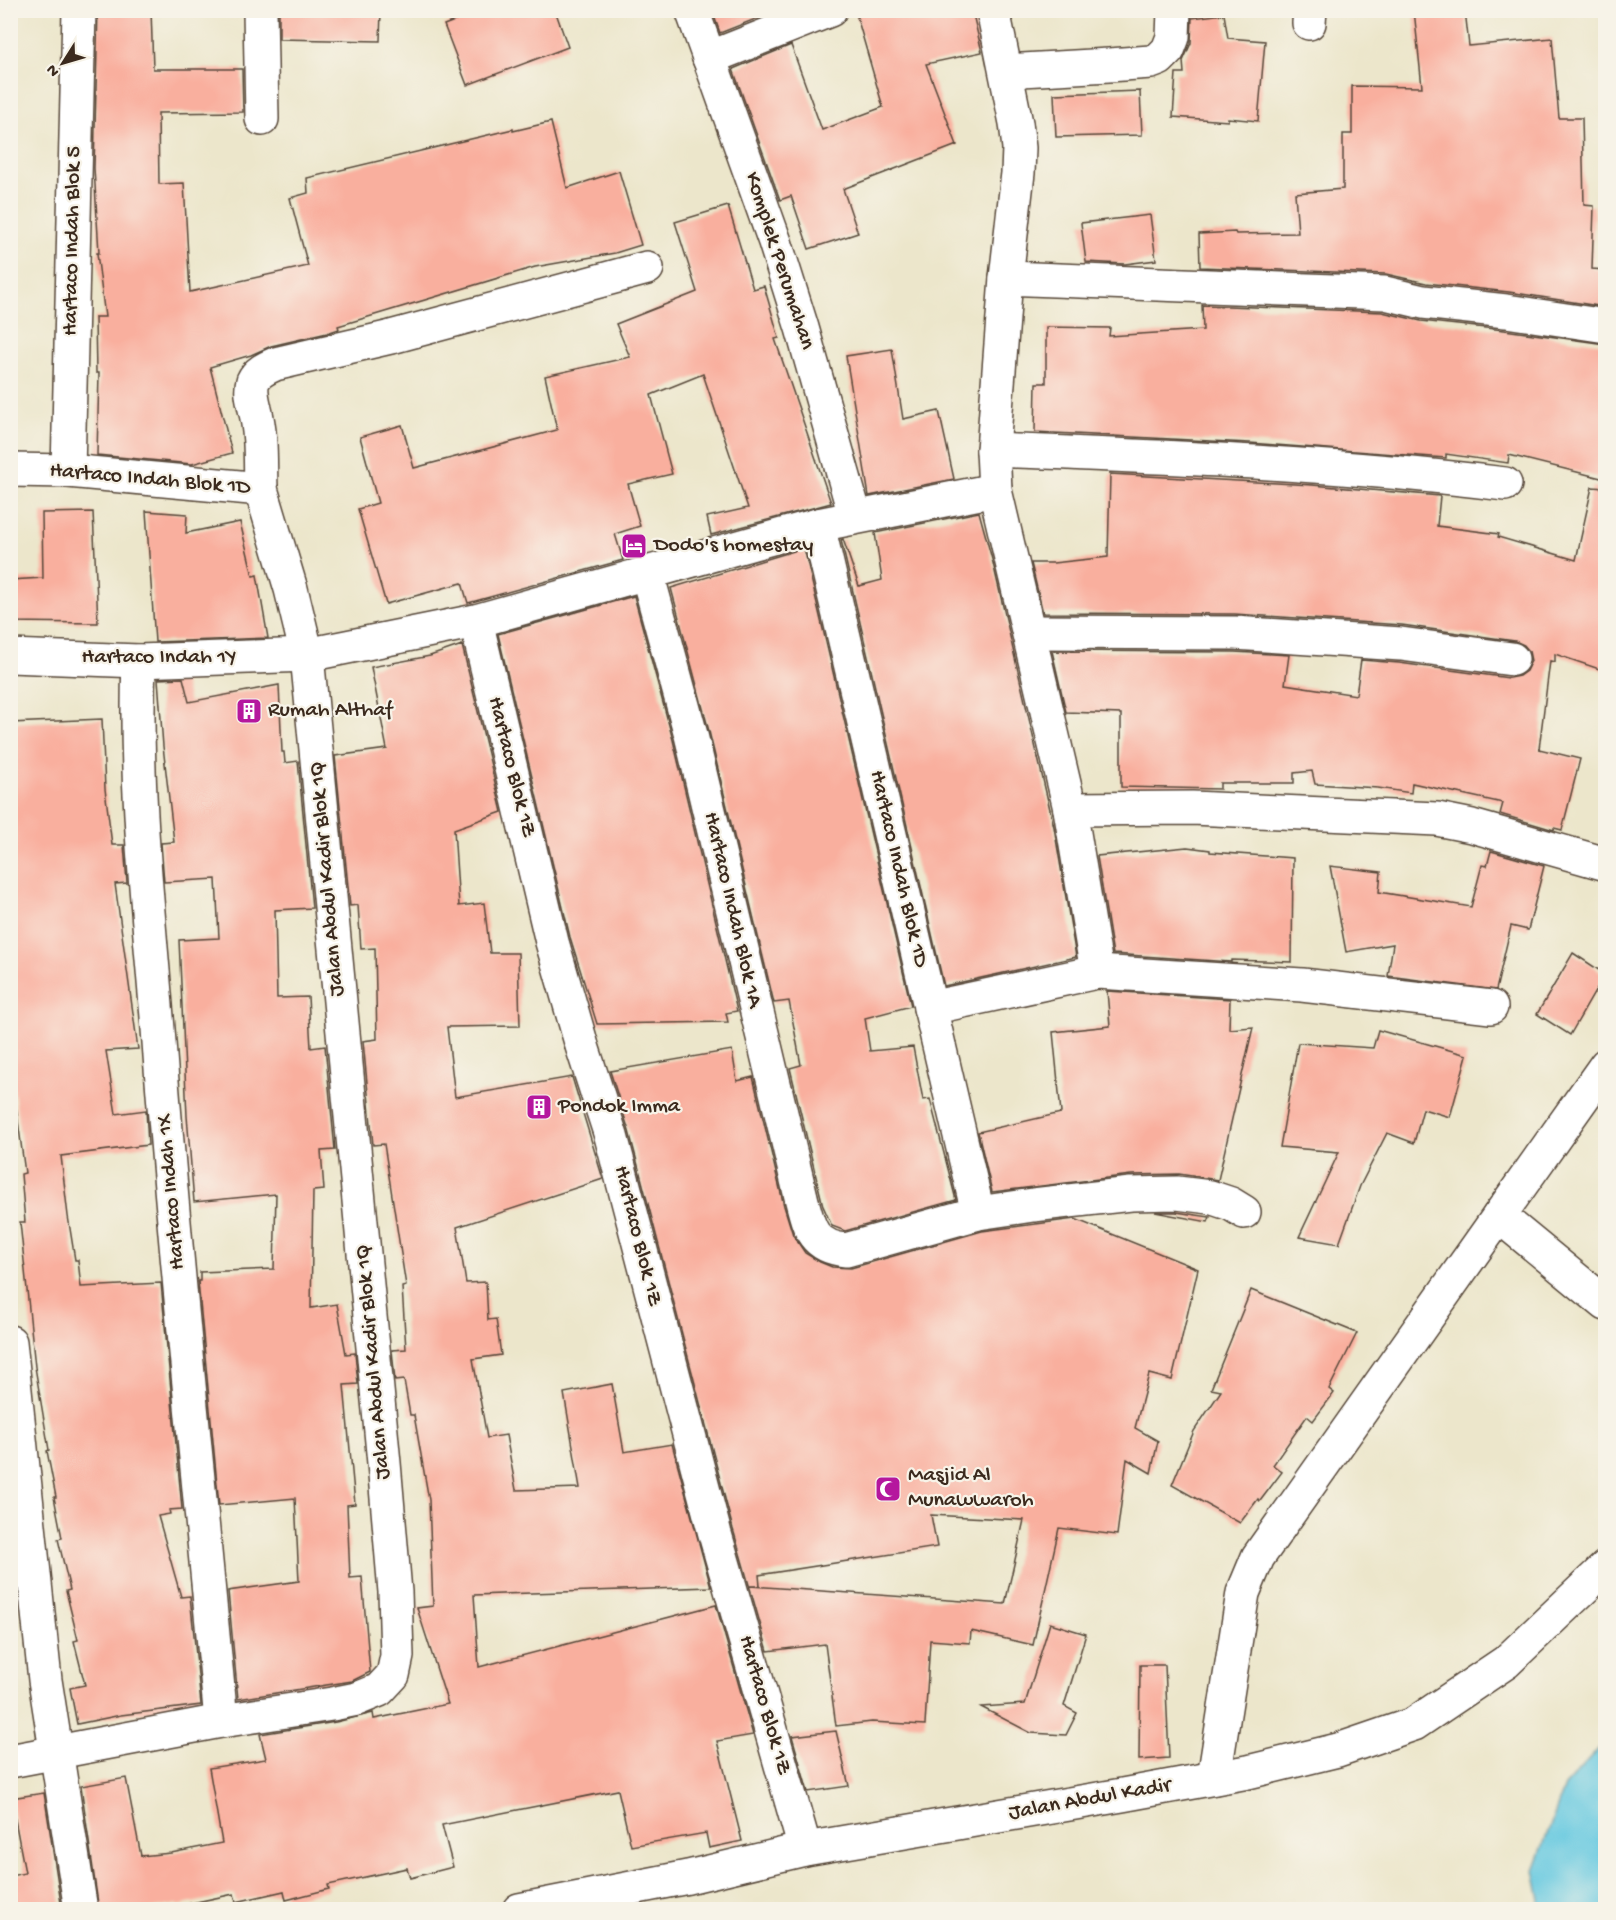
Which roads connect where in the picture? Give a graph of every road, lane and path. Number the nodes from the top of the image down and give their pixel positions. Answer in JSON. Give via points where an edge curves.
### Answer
{"nodes":[{"id":1,"x":79,"y":10,"type":"edge"},
{"id":2,"x":260,"y":10,"type":"edge"},
{"id":3,"x":692,"y":10,"type":"edge"},
{"id":4,"x":830,"y":10,"type":"edge"},
{"id":5,"x":993,"y":10,"type":"edge"},
{"id":6,"x":1174,"y":10,"type":"edge"},
{"id":7,"x":709,"y":57,"type":"junction"},
{"id":8,"x":1006,"y":71,"type":"junction"},
{"id":9,"x":262,"y":118,"type":"dead end"},
{"id":10,"x":647,"y":268,"type":"dead end"},
{"id":11,"x":1006,"y":278,"type":"junction"},
{"id":12,"x":1605,"y":326,"type":"edge"},
{"id":13,"x":993,"y":450,"type":"junction"},
{"id":14,"x":10,"y":470,"type":"edge"},
{"id":15,"x":68,"y":471,"type":"junction"},
{"id":16,"x":1505,"y":484,"type":"dead end"},
{"id":17,"x":261,"y":489,"type":"junction"},
{"id":18,"x":995,"y":490,"type":"junction"},
{"id":19,"x":855,"y":516,"type":"junction"},
{"id":20,"x":818,"y":525,"type":"junction"},
{"id":21,"x":647,"y":573,"type":"junction"},
{"id":22,"x":476,"y":621,"type":"junction"},
{"id":23,"x":1029,"y":632,"type":"junction"},
{"id":24,"x":307,"y":655,"type":"junction"},
{"id":25,"x":10,"y":656,"type":"edge"},
{"id":26,"x":1512,"y":659,"type":"dead end"},
{"id":27,"x":139,"y":662,"type":"junction"},
{"id":28,"x":1070,"y":809,"type":"junction"},
{"id":29,"x":1605,"y":864,"type":"edge"},
{"id":30,"x":1097,"y":972,"type":"junction"},
{"id":31,"x":1491,"y":1007,"type":"dead end"},
{"id":32,"x":930,"y":1008,"type":"junction"},
{"id":33,"x":1605,"y":1065,"type":"edge"},
{"id":34,"x":1244,"y":1212,"type":"dead end"},
{"id":35,"x":978,"y":1213,"type":"junction"},
{"id":36,"x":1499,"y":1216,"type":"junction"},
{"id":37,"x":1605,"y":1304,"type":"edge"},
{"id":38,"x":11,"y":1362,"type":"edge"},
{"id":39,"x":1605,"y":1567,"type":"edge"},
{"id":40,"x":22,"y":1572,"type":"edge"},
{"id":41,"x":221,"y":1721,"type":"junction"},
{"id":42,"x":57,"y":1752,"type":"junction"},
{"id":43,"x":10,"y":1761,"type":"edge"},
{"id":44,"x":1214,"y":1778,"type":"junction"},
{"id":45,"x":805,"y":1849,"type":"junction"},
{"id":46,"x":81,"y":1910,"type":"edge"},
{"id":47,"x":519,"y":1910,"type":"edge"}],
"edges":[{"from":1,"to":15,"type":"street","name":"Hartaco Indah Blok 5"},
{"from":2,"to":9,"type":"street"},
{"from":3,"to":7,"type":"street","name":"Komplek Perumahan"},
{"from":4,"to":7,"type":"street"},
{"from":5,"to":8,"type":"street"},
{"from":6,"to":8,"type":"street","via":[[1173,38],[1168,50],[1151,62]]},
{"from":7,"to":19,"type":"street","name":"Komplek Perumahan","via":[[779,253]]},
{"from":8,"to":11,"type":"street","via":[[1019,148]]},
{"from":10,"to":17,"type":"street","via":[[261,370],[253,382],[252,395],[260,440]]},
{"from":11,"to":12,"type":"street","via":[[1385,293],[1423,302]]},
{"from":11,"to":13,"type":"street"},
{"from":13,"to":16,"type":"street","via":[[1413,473]]},
{"from":13,"to":18,"type":"street"},
{"from":14,"to":15,"type":"street","name":"Hartaco Indah Blok 1D"},
{"from":15,"to":17,"type":"street","name":"Hartaco Indah Blok 1D"},
{"from":17,"to":24,"type":"street","name":"Hartaco Indah Blok 1D"},
{"from":18,"to":19,"type":"street","name":"Hartaco Indah 1Y"},
{"from":18,"to":23,"type":"street"},
{"from":19,"to":20,"type":"street","name":"Hartaco Indah 1Y"},
{"from":20,"to":21,"type":"street","name":"Hartaco Indah 1Y"},
{"from":20,"to":32,"type":"street","name":"Hartaco Indah Blok 1D"},
{"from":21,"to":22,"type":"street","name":"Hartaco Indah 1Y"},
{"from":21,"to":35,"type":"street","name":"Hartaco Indah Blok 1A","via":[[691,735],[802,1201],[814,1236],[836,1250],[846,1250]]},
{"from":22,"to":24,"type":"street","name":"Hartaco Indah 1Y"},
{"from":22,"to":45,"type":"street","name":"Hartaco Blok 1Z","via":[[552,942],[611,1136],[715,1534]]},
{"from":23,"to":26,"type":"street","via":[[1235,633],[1401,644]]},
{"from":23,"to":28,"type":"street"},
{"from":24,"to":27,"type":"street","name":"Hartaco Indah 1Y"},
{"from":24,"to":41,"type":"street","name":"Jalan Abdul Kadir Blok 1Q","via":[[384,1462],[397,1656],[393,1676],[379,1690],[357,1699]]},
{"from":25,"to":27,"type":"street","name":"Hartaco Indah 1Y"},
{"from":27,"to":41,"type":"street","name":"Hartaco Indah 1X","via":[[137,701],[145,867],[162,1087]]},
{"from":28,"to":29,"type":"street","via":[[1192,808],[1437,819]]},
{"from":28,"to":30,"type":"street"},
{"from":30,"to":31,"type":"street","via":[[1302,985]]},
{"from":30,"to":32,"type":"street"},
{"from":32,"to":35,"type":"street","name":"Hartaco Indah Blok 1D"},
{"from":33,"to":36,"type":"street"},
{"from":34,"to":35,"type":"street","via":[[1210,1197],[1177,1193],[1131,1194]]},
{"from":36,"to":37,"type":"street"},
{"from":36,"to":44,"type":"street","via":[[1258,1557],[1241,1602]]},
{"from":38,"to":40,"type":"street"},
{"from":39,"to":44,"type":"street","name":"Jalan Abdul Kadir","via":[[1506,1662],[1414,1724],[1338,1750]]},
{"from":40,"to":42,"type":"street"},
{"from":41,"to":42,"type":"street","name":"Jalan Abdul Kadir Blok 1Q"},
{"from":42,"to":43,"type":"street","name":"Jalan Abdul Kadir Blok 1Q"},
{"from":42,"to":46,"type":"street"},
{"from":44,"to":45,"type":"street","name":"Jalan Abdul Kadir"},
{"from":45,"to":47,"type":"street","name":"Jalan Abdul Kadir"}]}
